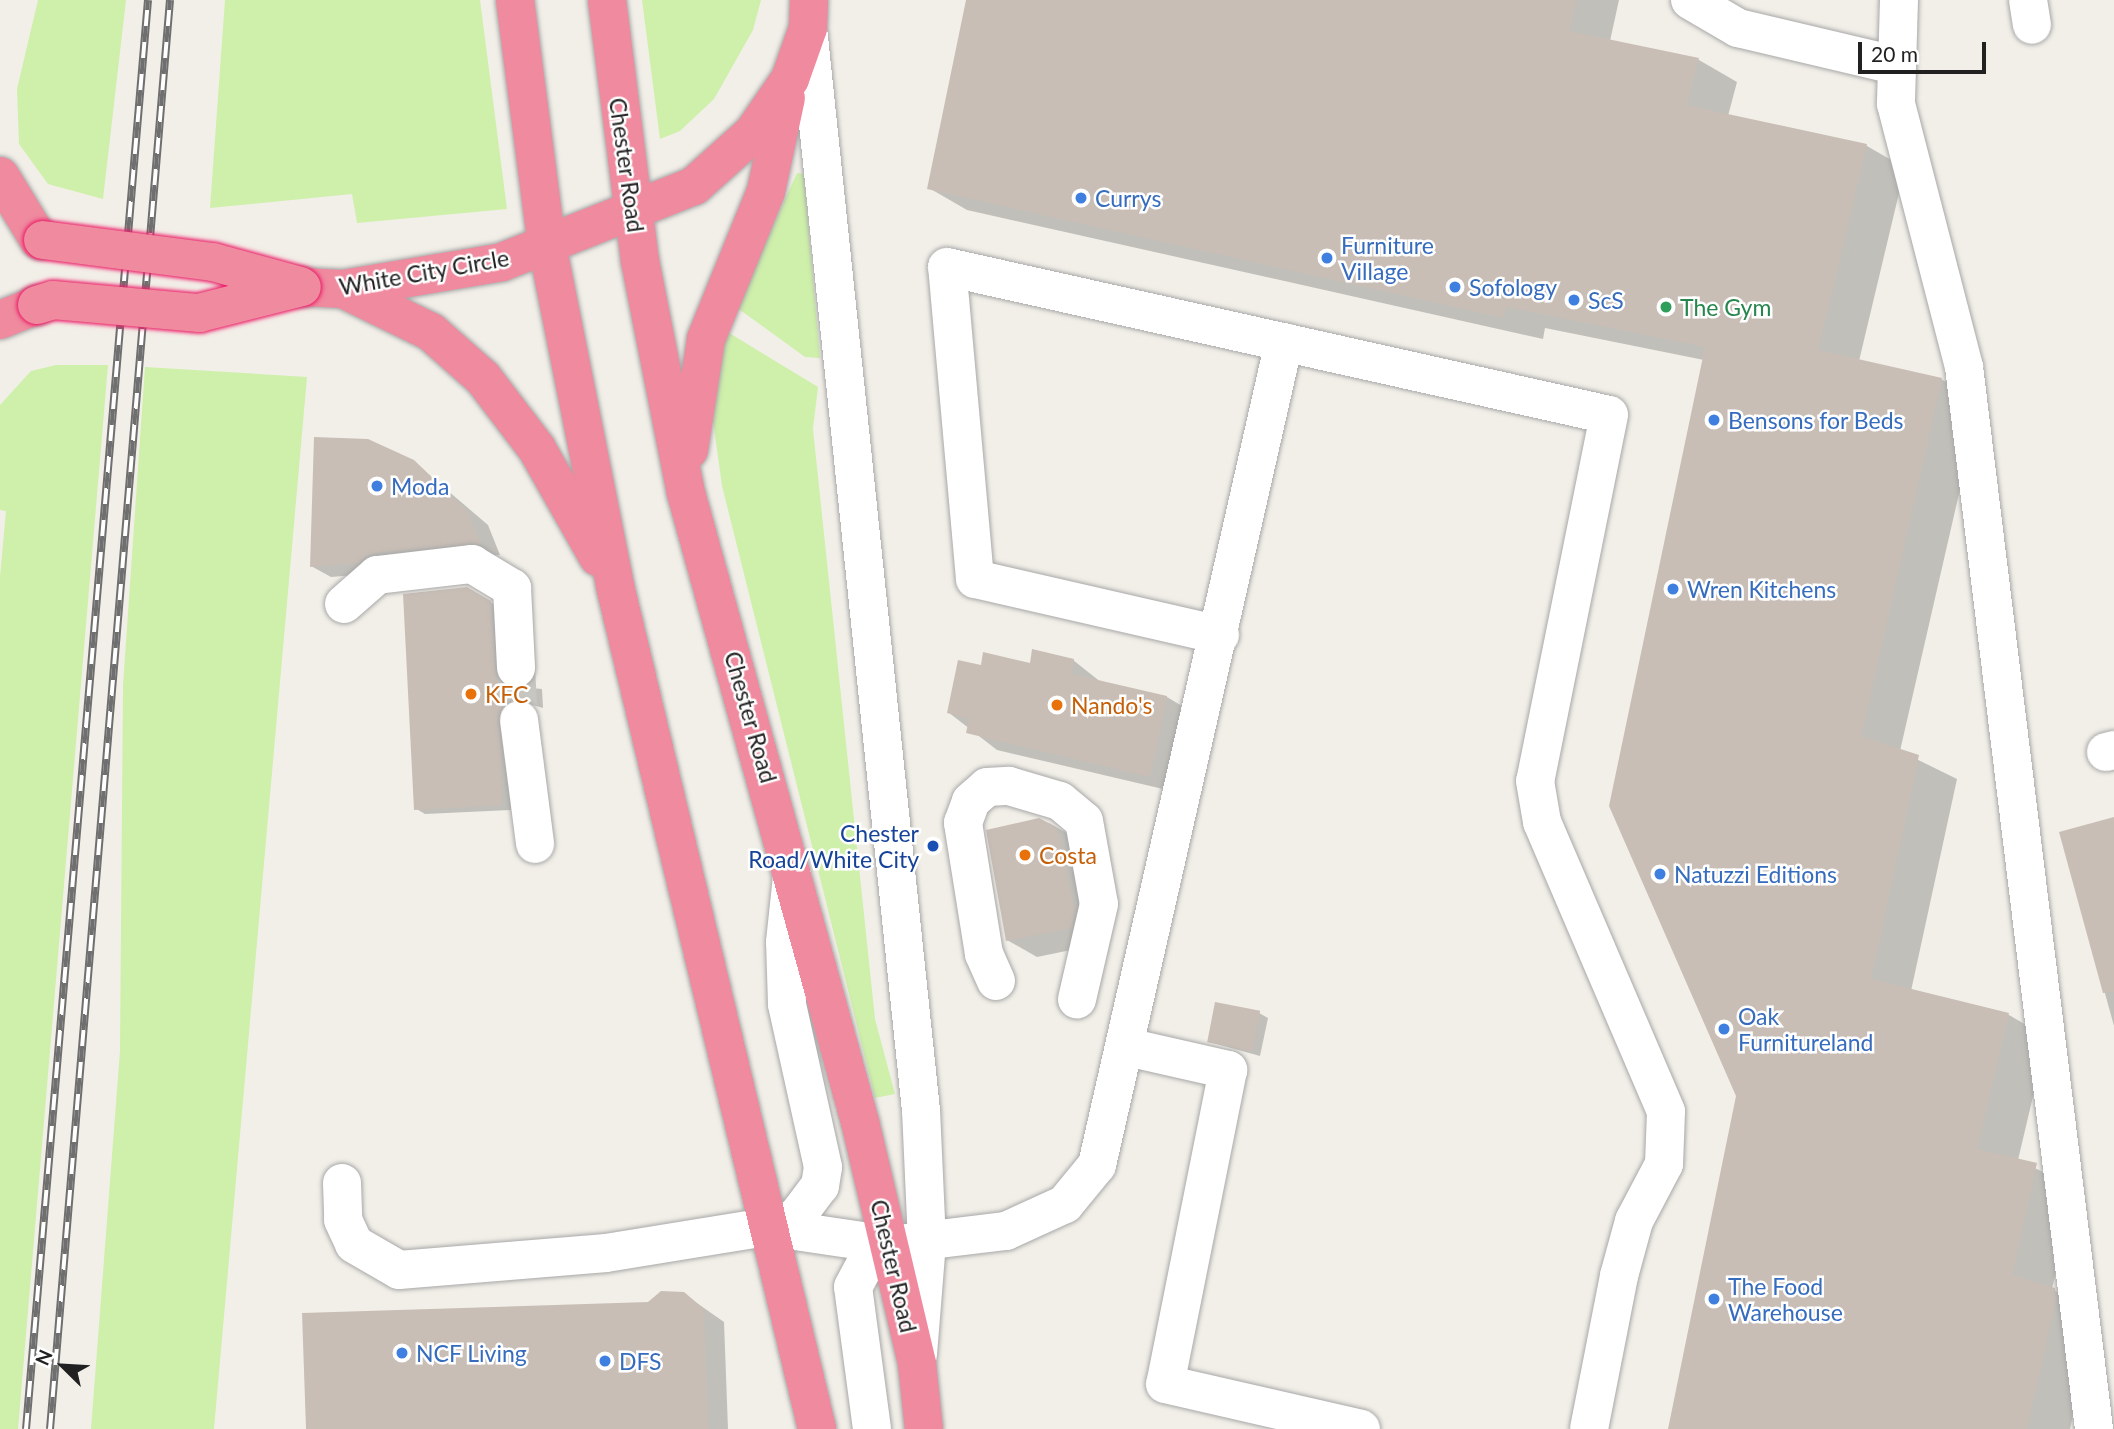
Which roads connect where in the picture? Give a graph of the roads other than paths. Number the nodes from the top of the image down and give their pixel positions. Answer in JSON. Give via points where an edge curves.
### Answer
{"nodes":[{"id":1,"x":515,"y":0,"type":"edge"},
{"id":2,"x":607,"y":0,"type":"edge"},
{"id":3,"x":1690,"y":0,"type":"edge"},
{"id":4,"x":1899,"y":0,"type":"edge"},
{"id":5,"x":808,"y":14,"type":"edge"},
{"id":6,"x":1894,"y":65,"type":"junction"},
{"id":7,"x":790,"y":79,"type":"junction"},
{"id":8,"x":0,"y":176,"type":"edge"},
{"id":9,"x":633,"y":209,"type":"junction"},
{"id":10,"x":0,"y":227,"type":"edge"},
{"id":11,"x":41,"y":240,"type":"junction"},
{"id":12,"x":547,"y":245,"type":"junction"},
{"id":13,"x":302,"y":287,"type":"junction"},
{"id":14,"x":343,"y":289,"type":"junction"},
{"id":15,"x":0,"y":320,"type":"edge"},
{"id":16,"x":1284,"y":342,"type":"junction"},
{"id":17,"x":686,"y":493,"type":"junction"},
{"id":18,"x":615,"y":586,"type":"junction"},
{"id":19,"x":344,"y":604,"type":"dead end"},
{"id":20,"x":1220,"y":635,"type":"junction"},
{"id":21,"x":516,"y":668,"type":"tunnel mouth"},
{"id":22,"x":519,"y":720,"type":"tunnel mouth"},
{"id":23,"x":535,"y":844,"type":"dead end"},
{"id":24,"x":793,"y":863,"type":"junction"},
{"id":25,"x":996,"y":981,"type":"dead end"},
{"id":26,"x":1077,"y":999,"type":"dead end"},
{"id":27,"x":1127,"y":1047,"type":"junction"},
{"id":28,"x":342,"y":1183,"type":"dead end"},
{"id":29,"x":768,"y":1227,"type":"junction"},
{"id":30,"x":908,"y":1243,"type":"junction"},
{"id":31,"x":817,"y":1429,"type":"edge"},
{"id":32,"x":872,"y":1429,"type":"edge"},
{"id":33,"x":924,"y":1429,"type":"edge"},
{"id":34,"x":1361,"y":1429,"type":"edge"},
{"id":35,"x":1589,"y":1429,"type":"edge"},
{"id":36,"x":2094,"y":1429,"type":"edge"}],
"edges":[{"from":1,"to":12,"type":"highway"},
{"from":2,"to":9,"type":"highway","name":"Chester Road"},
{"from":3,"to":6,"type":"street","via":[[1738,28]]},
{"from":4,"to":6,"type":"street"},
{"from":5,"to":7,"type":"highway","name":"White City Circle"},
{"from":5,"to":30,"type":"street","via":[[918,1084]]},
{"from":6,"to":36,"type":"street","via":[[1896,104],[1964,368]]},
{"from":7,"to":9,"type":"highway","name":"White City Circle","via":[[721,166],[694,186]]},
{"from":7,"to":17,"type":"highway","via":[[766,191],[699,366]]},
{"from":8,"to":11,"type":"highway"},
{"from":9,"to":12,"type":"highway","name":"White City Circle"},
{"from":9,"to":17,"type":"highway","name":"Chester Road"},
{"from":10,"to":11,"type":"highway","name":"White City Circle"},
{"from":11,"to":13,"type":"highway","name":"White City Circle","bridge":true,"via":[[212,262]]},
{"from":12,"to":14,"type":"highway","name":"White City Circle","via":[[502,262]]},
{"from":12,"to":18,"type":"highway"},
{"from":13,"to":14,"type":"highway","name":"White City Circle"},
{"from":13,"to":15,"type":"highway","bridge":true,"via":[[199,313],[53,300]]},
{"from":14,"to":18,"type":"highway","via":[[431,332],[483,379],[537,449]]},
{"from":16,"to":20,"type":"street"},
{"from":16,"to":20,"type":"street","via":[[947,267],[975,579]]},
{"from":16,"to":35,"type":"street","via":[[1609,415],[1535,780],[1542,822],[1666,1112],[1664,1164],[1634,1221]]},
{"from":17,"to":24,"type":"highway","name":"Chester Road"},
{"from":18,"to":29,"type":"highway"},
{"from":19,"to":21,"type":"street","via":[[377,575],[472,564],[512,588]]},
{"from":20,"to":27,"type":"street"},
{"from":22,"to":23,"type":"street"},
{"from":24,"to":29,"type":"street","via":[[785,942],[788,1004],[823,1167],[810,1203],[785,1224]]},
{"from":24,"to":30,"type":"highway","name":"Chester Road"},
{"from":25,"to":26,"type":"street","via":[[984,954],[963,823],[971,801],[987,787],[1009,786],[1060,801],[1084,821],[1099,904]]},
{"from":27,"to":30,"type":"street","via":[[1110,1129],[1086,1183],[1038,1222]]},
{"from":27,"to":34,"type":"street","via":[[1228,1070],[1165,1384]]},
{"from":28,"to":29,"type":"street","via":[[343,1220],[354,1244],[399,1270],[606,1253]]},
{"from":29,"to":30,"type":"street"},
{"from":29,"to":31,"type":"highway"},
{"from":30,"to":32,"type":"street","via":[[870,1255],[853,1287]]},
{"from":30,"to":33,"type":"highway","name":"Chester Road"}]}
